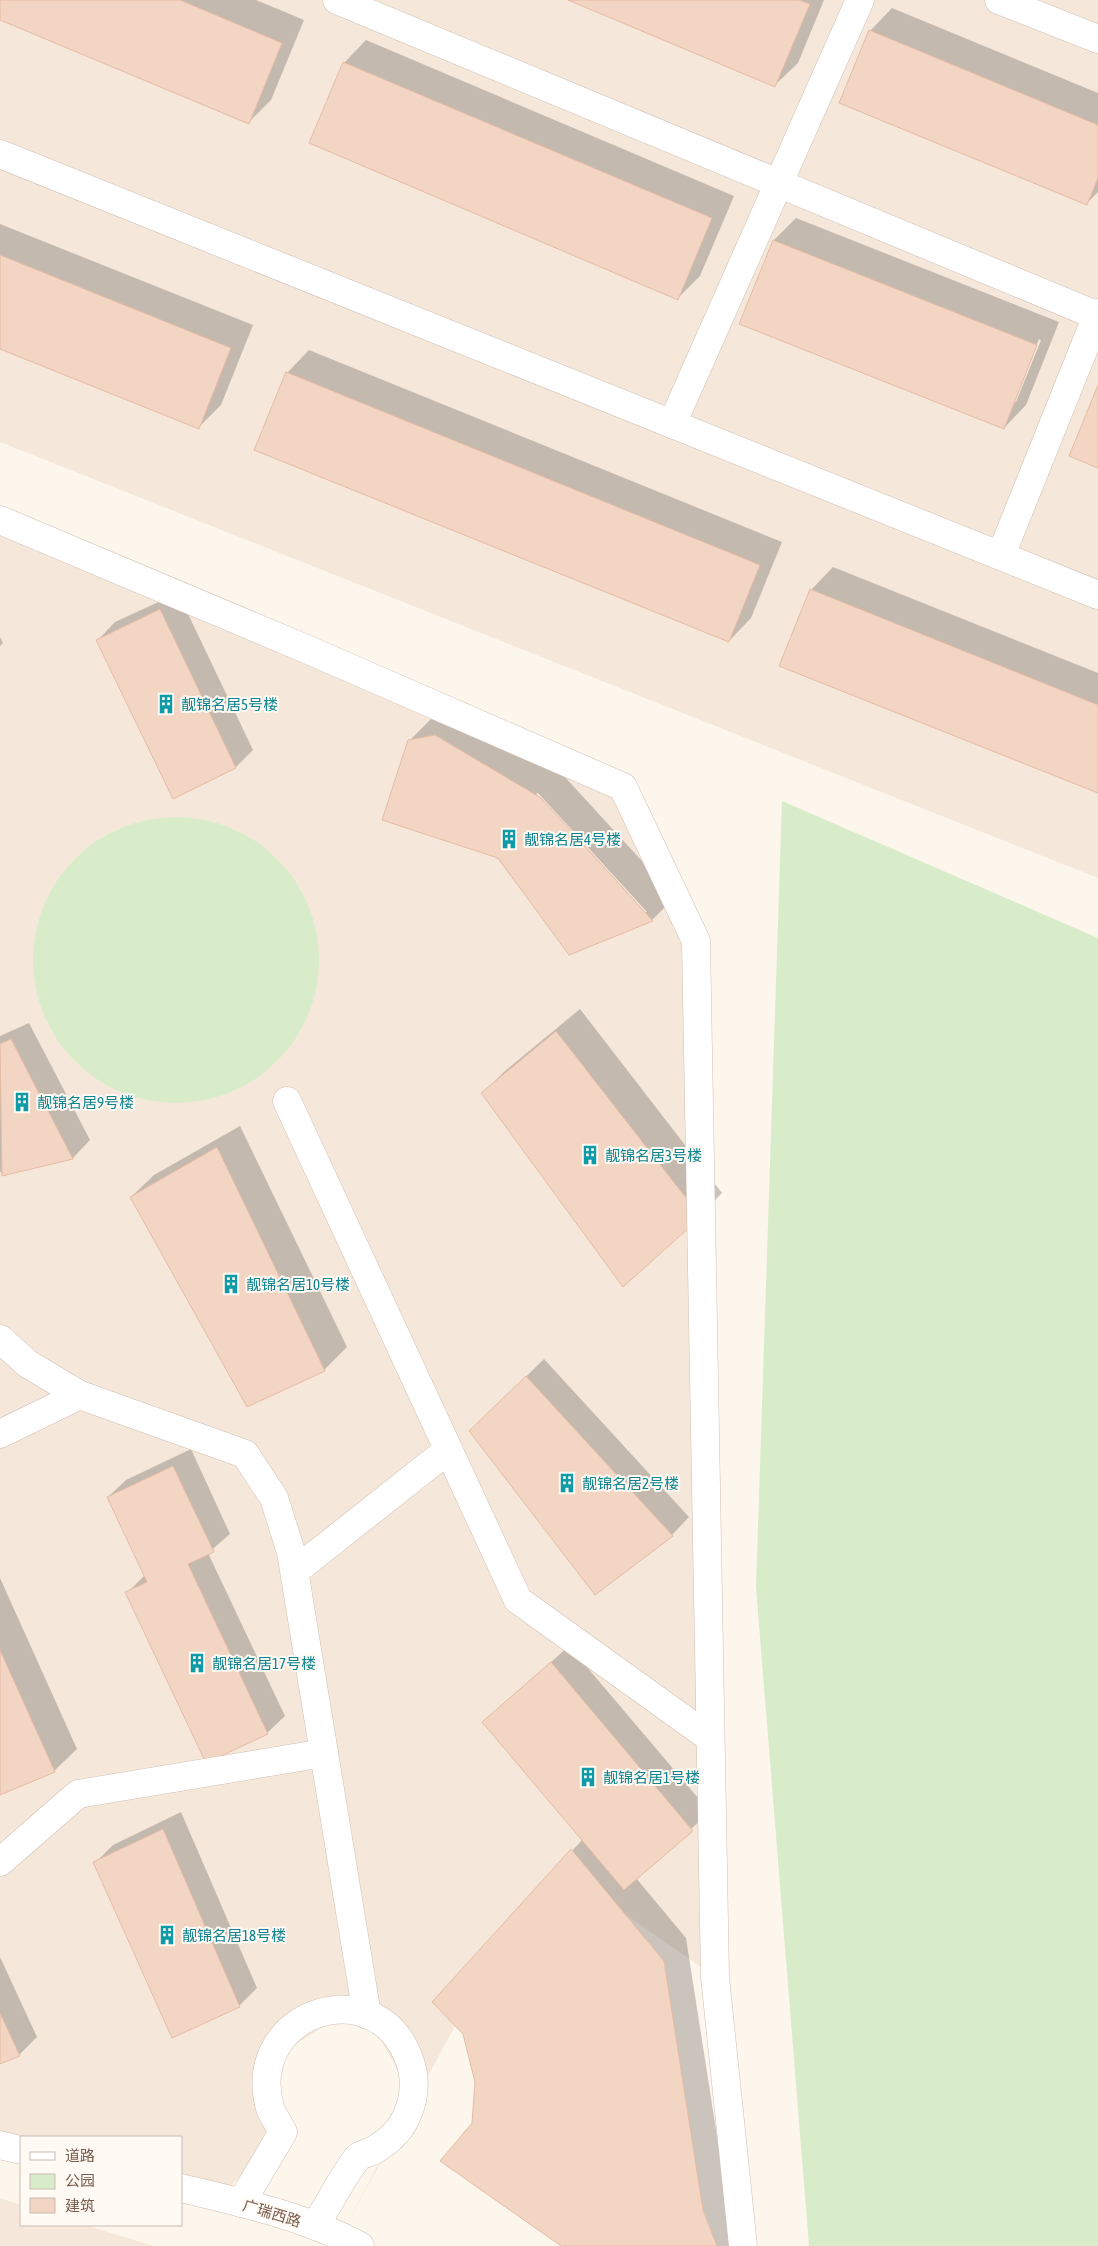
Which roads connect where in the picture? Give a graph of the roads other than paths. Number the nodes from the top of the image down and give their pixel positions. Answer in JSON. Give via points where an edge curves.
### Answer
{"nodes":[{"id":1,"x":336,"y":0,"type":"edge"},
{"id":2,"x":860,"y":0,"type":"edge"},
{"id":3,"x":999,"y":0,"type":"edge"},
{"id":4,"x":1098,"y":39,"type":"edge"},
{"id":5,"x":0,"y":154,"type":"edge"},
{"id":6,"x":779,"y":183,"type":"junction"},
{"id":7,"x":1098,"y":315,"type":"edge"},
{"id":8,"x":672,"y":424,"type":"junction"},
{"id":9,"x":0,"y":520,"type":"edge"},
{"id":10,"x":1001,"y":556,"type":"junction"},
{"id":11,"x":1098,"y":595,"type":"edge"},
{"id":12,"x":287,"y":1100,"type":"dead end"},
{"id":13,"x":0,"y":1339,"type":"edge"},
{"id":14,"x":80,"y":1395,"type":"junction"},
{"id":15,"x":0,"y":1434,"type":"edge"},
{"id":16,"x":448,"y":1450,"type":"junction"},
{"id":17,"x":295,"y":1571,"type":"junction"},
{"id":18,"x":710,"y":1738,"type":"junction"},
{"id":19,"x":324,"y":1753,"type":"junction"},
{"id":20,"x":0,"y":1862,"type":"edge"},
{"id":21,"x":367,"y":2015,"type":"junction"},
{"id":22,"x":0,"y":2145,"type":"edge"},
{"id":23,"x":20,"y":2150,"type":"edge"},
{"id":24,"x":182,"y":2188,"type":"edge"},
{"id":25,"x":242,"y":2203,"type":"junction"},
{"id":26,"x":315,"y":2226,"type":"junction"},
{"id":27,"x":360,"y":2246,"type":"edge"},
{"id":28,"x":743,"y":2246,"type":"edge"}],
"edges":[{"from":1,"to":6,"type":"street"},
{"from":2,"to":6,"type":"street"},
{"from":3,"to":4,"type":"street"},
{"from":5,"to":8,"type":"street"},
{"from":6,"to":7,"type":"street"},
{"from":6,"to":8,"type":"street"},
{"from":7,"to":10,"type":"street"},
{"from":8,"to":10,"type":"street"},
{"from":9,"to":18,"type":"street","via":[[623,787],[696,940]]},
{"from":10,"to":11,"type":"street"},
{"from":12,"to":16,"type":"street"},
{"from":13,"to":14,"type":"street","via":[[28,1364]]},
{"from":14,"to":15,"type":"street"},
{"from":14,"to":17,"type":"street","via":[[245,1454],[274,1498]]},
{"from":16,"to":17,"type":"street"},
{"from":16,"to":18,"type":"street","via":[[518,1600]]},
{"from":17,"to":19,"type":"street"},
{"from":18,"to":28,"type":"street","via":[[714,1977]]},
{"from":19,"to":20,"type":"street","via":[[78,1794]]},
{"from":19,"to":21,"type":"street"},
{"from":21,"to":25,"type":"street","via":[[349,2010],[319,2012],[297,2023],[279,2040],[269,2062],[266,2086],[271,2110],[283,2132]]},
{"from":21,"to":26,"type":"street","via":[[388,2027],[404,2046],[413,2068],[413,2098],[407,2116],[393,2137],[373,2151],[358,2156]]},
{"from":22,"to":23,"type":"street"},
{"from":24,"to":25,"type":"street","name":"广瑞西路"},
{"from":25,"to":26,"type":"street","name":"广瑞西路"},
{"from":26,"to":27,"type":"street","name":"广瑞西路"}]}
